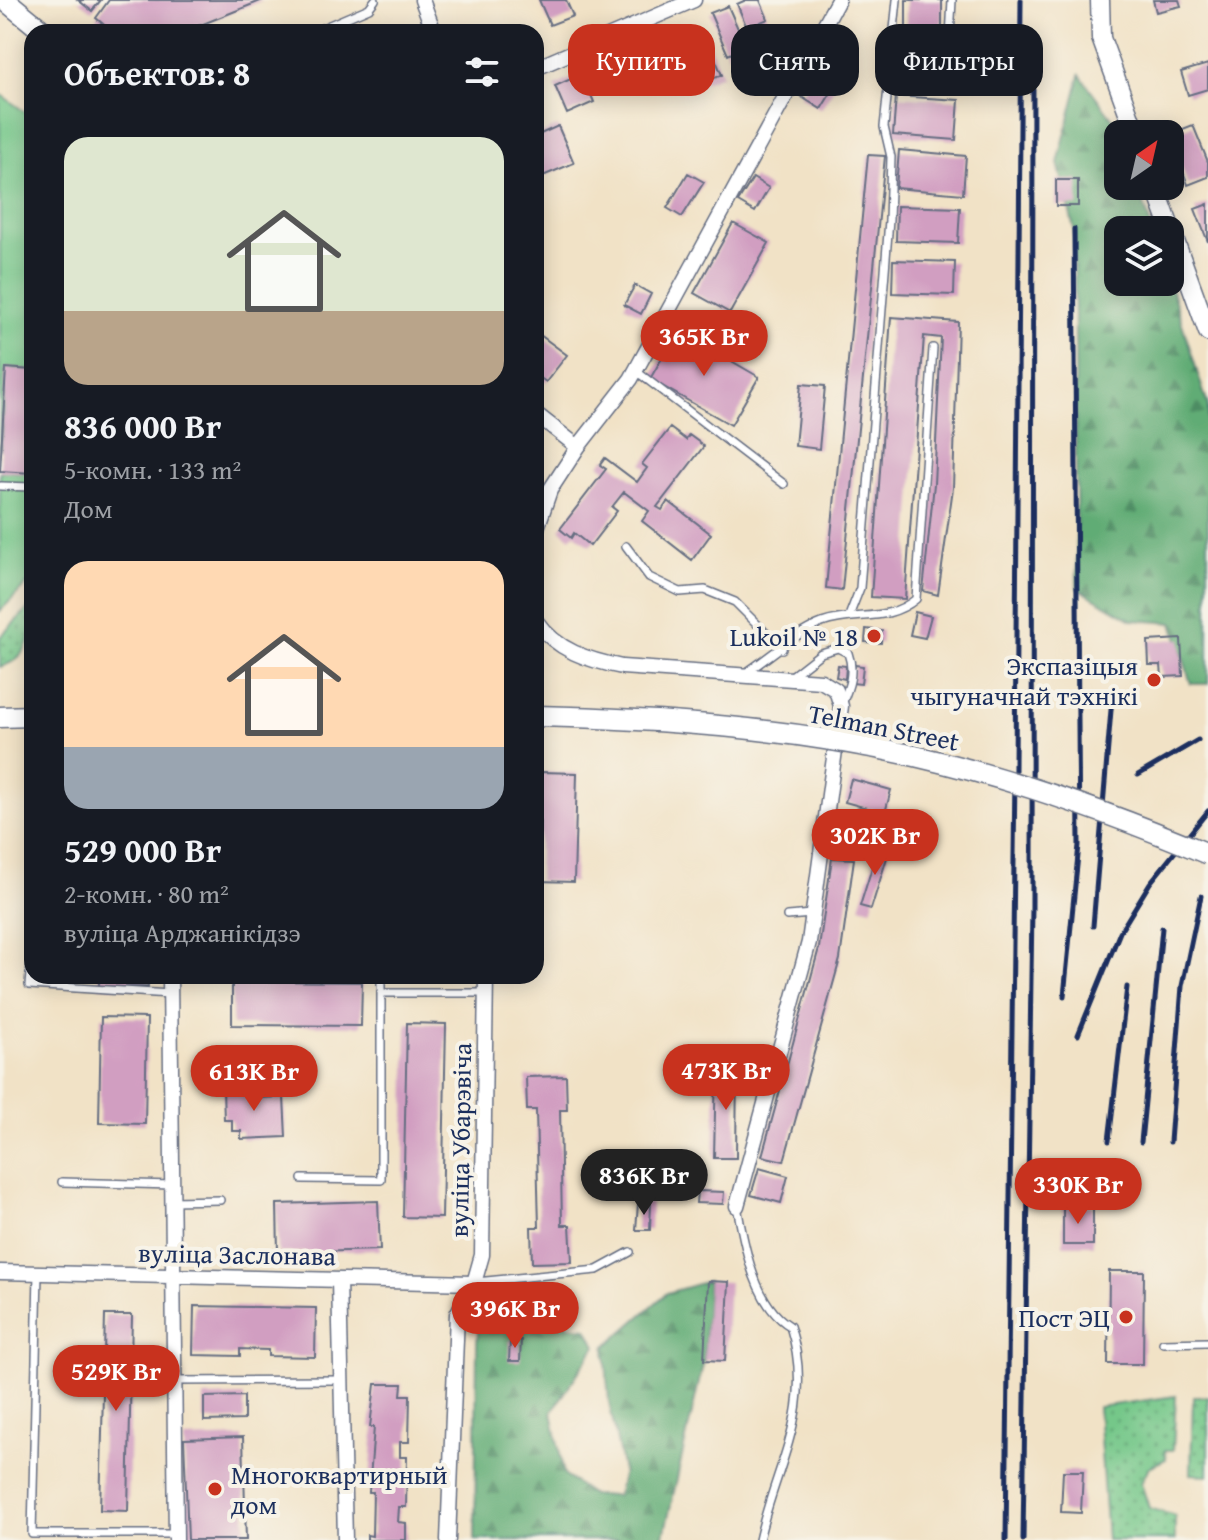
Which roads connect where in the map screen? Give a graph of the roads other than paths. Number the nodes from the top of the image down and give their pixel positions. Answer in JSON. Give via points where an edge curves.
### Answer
{"nodes":[{"id":1,"x":5,"y":0,"type":"edge"},
{"id":2,"x":375,"y":0,"type":"edge"},
{"id":3,"x":422,"y":0,"type":"edge"},
{"id":4,"x":694,"y":0,"type":"edge"},
{"id":5,"x":838,"y":0,"type":"edge"},
{"id":6,"x":897,"y":0,"type":"edge"},
{"id":7,"x":952,"y":0,"type":"edge"},
{"id":8,"x":1100,"y":0,"type":"edge"},
{"id":9,"x":34,"y":24,"type":"edge"},
{"id":10,"x":332,"y":24,"type":"edge"},
{"id":11,"x":431,"y":24,"type":"edge"},
{"id":12,"x":894,"y":24,"type":"edge"},
{"id":13,"x":951,"y":24,"type":"edge"},
{"id":14,"x":544,"y":65,"type":"edge"},
{"id":15,"x":886,"y":96,"type":"edge"},
{"id":16,"x":1131,"y":120,"type":"edge"},
{"id":17,"x":1161,"y":200,"type":"edge"},
{"id":18,"x":1201,"y":289,"type":"edge"},
{"id":19,"x":1208,"y":332,"type":"edge"},
{"id":20,"x":933,"y":348,"type":"dead end"},
{"id":21,"x":636,"y":371,"type":"junction"},
{"id":22,"x":544,"y":420,"type":"edge"},
{"id":23,"x":578,"y":447,"type":"junction"},
{"id":24,"x":784,"y":484,"type":"dead end"},
{"id":25,"x":1,"y":486,"type":"edge"},
{"id":26,"x":24,"y":487,"type":"edge"},
{"id":27,"x":544,"y":508,"type":"edge"},
{"id":28,"x":626,"y":546,"type":"dead end"},
{"id":29,"x":849,"y":616,"type":"junction"},
{"id":30,"x":544,"y":628,"type":"edge"},
{"id":31,"x":782,"y":649,"type":"junction"},
{"id":32,"x":742,"y":675,"type":"junction"},
{"id":33,"x":789,"y":679,"type":"junction"},
{"id":34,"x":841,"y":706,"type":"junction"},
{"id":35,"x":24,"y":716,"type":"edge"},
{"id":36,"x":544,"y":716,"type":"edge"},
{"id":37,"x":0,"y":717,"type":"edge"},
{"id":38,"x":1208,"y":854,"type":"edge"},
{"id":39,"x":814,"y":914,"type":"junction"},
{"id":40,"x":787,"y":916,"type":"dead end"},
{"id":41,"x":29,"y":984,"type":"edge"},
{"id":42,"x":170,"y":984,"type":"edge"},
{"id":43,"x":381,"y":984,"type":"edge"},
{"id":44,"x":486,"y":984,"type":"edge"},
{"id":45,"x":381,"y":993,"type":"junction"},
{"id":46,"x":486,"y":993,"type":"junction"},
{"id":47,"x":170,"y":994,"type":"junction"},
{"id":48,"x":302,"y":1179,"type":"dead end"},
{"id":49,"x":62,"y":1182,"type":"dead end"},
{"id":50,"x":172,"y":1185,"type":"junction"},
{"id":51,"x":220,"y":1200,"type":"dead end"},
{"id":52,"x":172,"y":1201,"type":"junction"},
{"id":53,"x":737,"y":1206,"type":"joint"},
{"id":54,"x":630,"y":1252,"type":"dead end"},
{"id":55,"x":0,"y":1272,"type":"edge"},
{"id":56,"x":38,"y":1273,"type":"junction"},
{"id":57,"x":173,"y":1277,"type":"junction"},
{"id":58,"x":339,"y":1280,"type":"junction"},
{"id":59,"x":474,"y":1283,"type":"junction"},
{"id":60,"x":1208,"y":1342,"type":"edge"},
{"id":61,"x":1163,"y":1343,"type":"dead end"},
{"id":62,"x":342,"y":1380,"type":"junction"},
{"id":63,"x":174,"y":1381,"type":"junction"},
{"id":64,"x":78,"y":1537,"type":"edge"},
{"id":65,"x":176,"y":1537,"type":"edge"},
{"id":66,"x":345,"y":1540,"type":"edge"},
{"id":67,"x":448,"y":1540,"type":"edge"},
{"id":68,"x":759,"y":1540,"type":"edge"}],
"edges":[{"from":1,"to":9,"type":"main road"},
{"from":2,"to":10,"type":"lane","via":[[369,8]]},
{"from":3,"to":11,"type":"street"},
{"from":4,"to":14,"type":"street"},
{"from":5,"to":21,"type":"street"},
{"from":6,"to":12,"type":"lane"},
{"from":7,"to":13,"type":"lane"},
{"from":8,"to":16,"type":"street","via":[[1101,38]]},
{"from":15,"to":29,"type":"lane","via":[[889,220],[860,588]]},
{"from":17,"to":18,"type":"street"},
{"from":18,"to":19,"type":"street"},
{"from":20,"to":29,"type":"lane","via":[[916,599],[883,617]]},
{"from":21,"to":23,"type":"street"},
{"from":21,"to":24,"type":"lane"},
{"from":22,"to":23,"type":"street"},
{"from":23,"to":27,"type":"street"},
{"from":25,"to":26,"type":"lane"},
{"from":28,"to":31,"type":"lane","via":[[649,577],[680,592],[705,590],[735,602]]},
{"from":29,"to":31,"type":"lane","via":[[819,624]]},
{"from":30,"to":32,"type":"street","via":[[570,652],[597,661]]},
{"from":31,"to":32,"type":"lane"},
{"from":32,"to":33,"type":"street"},
{"from":33,"to":34,"type":"street","via":[[821,681],[836,690]]},
{"from":33,"to":34,"type":"lane","via":[[821,653],[838,648],[848,653],[851,682]]},
{"from":34,"to":39,"type":"street"},
{"from":35,"to":37,"type":"main road"},
{"from":36,"to":38,"type":"main road","name":"Telman Street","bridge":true,"via":[[660,719],[915,756],[1135,823]]},
{"from":39,"to":40,"type":"lane"},
{"from":39,"to":53,"type":"street"},
{"from":41,"to":47,"type":"lane"},
{"from":42,"to":47,"type":"street"},
{"from":43,"to":45,"type":"lane"},
{"from":44,"to":46,"type":"street","name":"вуліца Убарэвіча"},
{"from":45,"to":46,"type":"lane"},
{"from":45,"to":48,"type":"lane","via":[[381,1180]]},
{"from":46,"to":59,"type":"street","name":"вуліца Убарэвіча","via":[[482,1255]]},
{"from":47,"to":50,"type":"street"},
{"from":49,"to":50,"type":"lane"},
{"from":50,"to":52,"type":"street"},
{"from":51,"to":52,"type":"lane"},
{"from":52,"to":57,"type":"street"},
{"from":53,"to":68,"type":"lane","via":[[748,1263],[779,1319],[790,1326],[800,1357],[799,1398]]},
{"from":54,"to":59,"type":"lane","via":[[597,1270]]},
{"from":55,"to":56,"type":"street","name":"вуліца Заслонава"},
{"from":56,"to":57,"type":"street","name":"вуліца Заслонава"},
{"from":56,"to":64,"type":"lane","via":[[32,1534]]},
{"from":57,"to":58,"type":"street","name":"вуліца Заслонава"},
{"from":57,"to":63,"type":"street"},
{"from":58,"to":59,"type":"street","name":"вуліца Заслонава"},
{"from":58,"to":62,"type":"street"},
{"from":59,"to":67,"type":"street","name":"вуліца Убарэвіча","via":[[457,1314]]},
{"from":60,"to":61,"type":"lane"},
{"from":62,"to":63,"type":"lane"},
{"from":62,"to":66,"type":"street"},
{"from":63,"to":65,"type":"street"},
{"from":64,"to":65,"type":"lane"}]}
